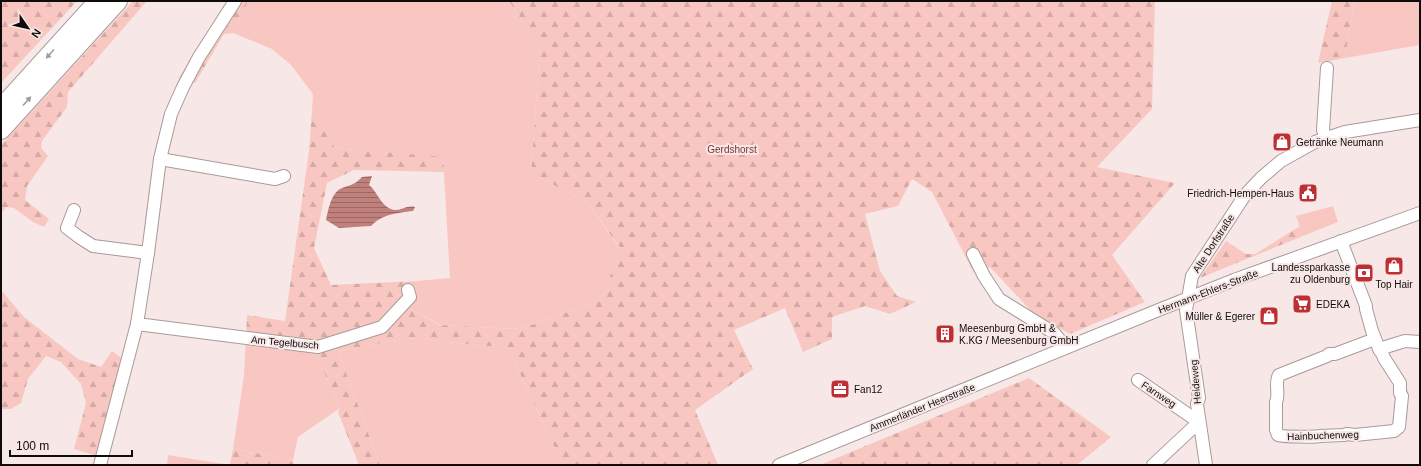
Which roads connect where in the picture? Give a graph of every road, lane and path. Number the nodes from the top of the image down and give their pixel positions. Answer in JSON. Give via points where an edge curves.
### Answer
{"nodes":[{"id":1,"x":98,"y":1,"type":"edge"},
{"id":2,"x":118,"y":1,"type":"edge"},
{"id":3,"x":235,"y":1,"type":"edge"},
{"id":4,"x":1327,"y":68,"type":"dead end"},
{"id":5,"x":1,"y":108,"type":"edge"},
{"id":6,"x":1420,"y":120,"type":"edge"},
{"id":7,"x":1,"y":130,"type":"edge"},
{"id":8,"x":1326,"y":138,"type":"junction"},
{"id":9,"x":160,"y":159,"type":"junction"},
{"id":10,"x":284,"y":176,"type":"dead end"},
{"id":11,"x":74,"y":210,"type":"dead end"},
{"id":12,"x":1420,"y":213,"type":"edge"},
{"id":13,"x":1340,"y":241,"type":"junction"},
{"id":14,"x":148,"y":254,"type":"junction"},
{"id":15,"x":973,"y":254,"type":"dead end"},
{"id":16,"x":408,"y":290,"type":"dead end"},
{"id":17,"x":1188,"y":298,"type":"junction"},
{"id":18,"x":137,"y":324,"type":"junction"},
{"id":19,"x":1420,"y":342,"type":"edge"},
{"id":20,"x":1377,"y":344,"type":"junction"},
{"id":21,"x":1066,"y":348,"type":"junction"},
{"id":22,"x":1138,"y":380,"type":"dead end"},
{"id":23,"x":1199,"y":422,"type":"junction"},
{"id":24,"x":100,"y":465,"type":"edge"},
{"id":25,"x":779,"y":465,"type":"edge"},
{"id":26,"x":1153,"y":465,"type":"edge"},
{"id":27,"x":1206,"y":465,"type":"edge"}],
"edges":[{"from":1,"to":5,"type":"highway","one_way":true},
{"from":7,"to":2,"type":"highway","one_way":true},
{"from":3,"to":9,"type":"street","via":[[198,57],[183,87],[171,114]]},
{"from":4,"to":8,"type":"street","via":[[1323,130]]},
{"from":6,"to":8,"type":"street","name":"Alte Dorfstraße","via":[[1345,132]]},
{"from":8,"to":17,"type":"street","name":"Alte Dorfstraße","via":[[1281,161],[1249,190],[1193,273]]},
{"from":9,"to":10,"type":"street","via":[[275,179]]},
{"from":9,"to":14,"type":"street"},
{"from":11,"to":14,"type":"street","via":[[67,228],[93,246]]},
{"from":12,"to":13,"type":"street","name":"Hermann-Ehlers-Straße"},
{"from":13,"to":17,"type":"street","name":"Hermann-Ehlers-Straße"},
{"from":13,"to":20,"type":"street","name":"Hainbuchenweg","via":[[1366,306]]},
{"from":14,"to":18,"type":"street"},
{"from":15,"to":21,"type":"street","via":[[999,299],[1054,333]]},
{"from":16,"to":18,"type":"street","name":"Am Tegelbusch","via":[[410,297],[382,327],[318,347]]},
{"from":17,"to":21,"type":"street","name":"Hermann-Ehlers-Straße"},
{"from":17,"to":23,"type":"street","name":"Heideweg","via":[[1186,310],[1199,398]]},
{"from":18,"to":24,"type":"street"},
{"from":19,"to":20,"type":"street","name":"Hainbuchenweg"},
{"from":20,"to":20,"type":"street","name":"Hainbuchenweg","via":[[1401,385],[1397,430],[1317,437],[1278,435],[1276,402],[1279,375],[1329,354]]},
{"from":21,"to":25,"type":"street","name":"Ammerländer Heerstraße"},
{"from":22,"to":23,"type":"street","name":"Farnweg"},
{"from":23,"to":26,"type":"street"},
{"from":23,"to":27,"type":"street","name":"Heideweg"}]}
